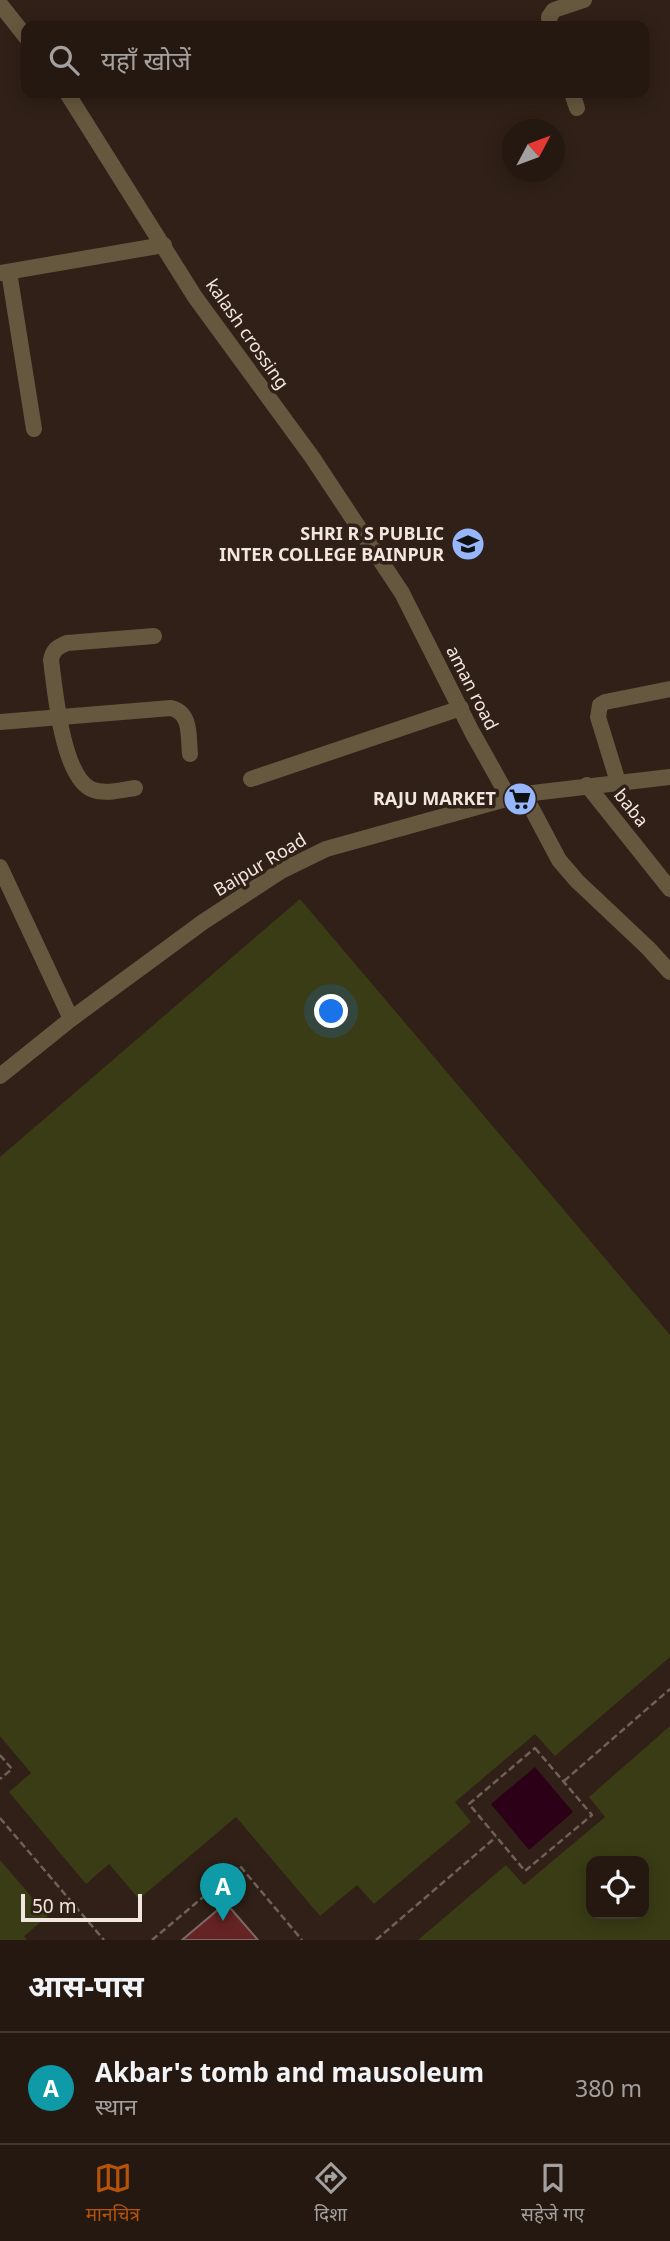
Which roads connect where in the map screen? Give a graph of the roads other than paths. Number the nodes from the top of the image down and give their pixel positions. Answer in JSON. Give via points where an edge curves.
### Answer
{"nodes":[{"id":1,"x":584,"y":0,"type":"edge"},
{"id":2,"x":0,"y":4,"type":"edge"},
{"id":3,"x":550,"y":21,"type":"edge"},
{"id":4,"x":21,"y":31,"type":"edge"},
{"id":5,"x":70,"y":98,"type":"edge"},
{"id":6,"x":164,"y":245,"type":"junction"},
{"id":7,"x":5,"y":273,"type":"edge"},
{"id":8,"x":34,"y":429,"type":"dead end"},
{"id":9,"x":402,"y":593,"type":"joint"},
{"id":10,"x":153,"y":636,"type":"dead end"},
{"id":11,"x":670,"y":689,"type":"edge"},
{"id":12,"x":461,"y":708,"type":"junction"},
{"id":13,"x":58,"y":717,"type":"junction"},
{"id":14,"x":0,"y":722,"type":"edge"},
{"id":15,"x":190,"y":754,"type":"dead end"},
{"id":16,"x":670,"y":777,"type":"edge"},
{"id":17,"x":251,"y":779,"type":"dead end"},
{"id":18,"x":618,"y":782,"type":"junction"},
{"id":19,"x":587,"y":785,"type":"junction"},
{"id":20,"x":135,"y":788,"type":"dead end"},
{"id":21,"x":517,"y":796,"type":"junction"},
{"id":22,"x":0,"y":867,"type":"edge"},
{"id":23,"x":670,"y":888,"type":"edge"},
{"id":24,"x":670,"y":972,"type":"edge"},
{"id":25,"x":71,"y":1019,"type":"junction"},
{"id":26,"x":0,"y":1076,"type":"edge"}],
"edges":[{"from":1,"to":3,"type":"street","via":[[554,10]]},
{"from":2,"to":4,"type":"street"},
{"from":5,"to":6,"type":"street","name":"kalash crossing"},
{"from":6,"to":7,"type":"street"},
{"from":6,"to":9,"type":"street","name":"kalash crossing","via":[[195,297],[312,457]]},
{"from":7,"to":8,"type":"street"},
{"from":9,"to":12,"type":"street","name":"aman road"},
{"from":10,"to":13,"type":"street","via":[[57,647],[51,660]]},
{"from":11,"to":18,"type":"street","via":[[600,705],[598,717]]},
{"from":12,"to":17,"type":"street"},
{"from":12,"to":21,"type":"street","name":"aman road","via":[[472,732]]},
{"from":13,"to":14,"type":"street"},
{"from":13,"to":15,"type":"street","via":[[179,710],[187,723]]},
{"from":13,"to":20,"type":"street","via":[[83,784],[94,790]]},
{"from":16,"to":18,"type":"street","name":"Baipur Road"},
{"from":18,"to":19,"type":"street","name":"Baipur Road"},
{"from":19,"to":21,"type":"street","name":"Baipur Road"},
{"from":19,"to":23,"type":"street","name":"baba"},
{"from":21,"to":24,"type":"street","name":"aman road","via":[[568,871]]},
{"from":21,"to":25,"type":"street","name":"Baipur Road","via":[[326,849],[281,871]]},
{"from":22,"to":25,"type":"street"},
{"from":25,"to":26,"type":"street","name":"Baipur Road"}]}
